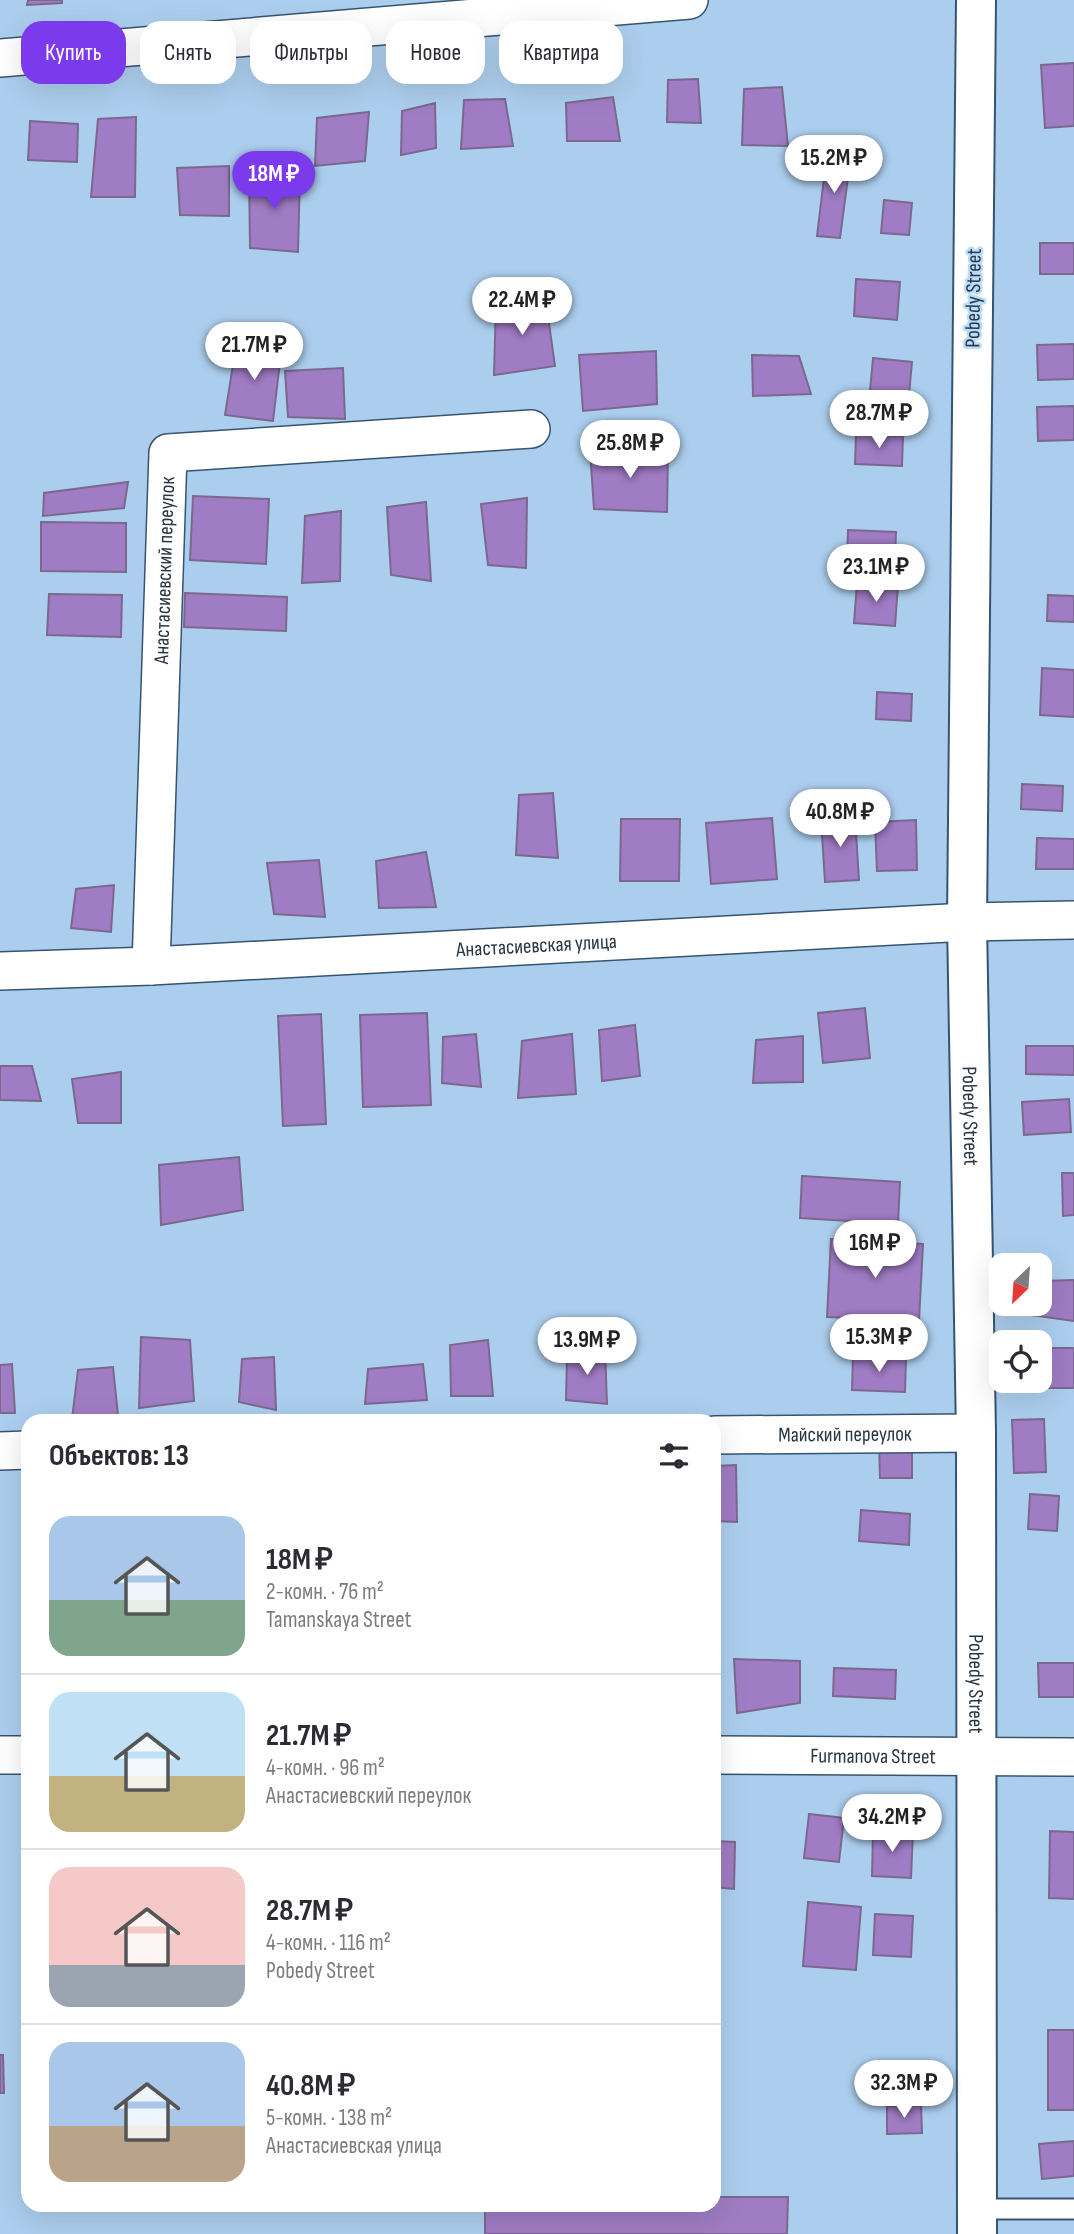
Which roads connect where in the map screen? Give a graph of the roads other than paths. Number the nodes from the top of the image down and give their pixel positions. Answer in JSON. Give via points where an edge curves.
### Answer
{"nodes":[{"id":1,"x":689,"y":0,"type":"edge"},
{"id":2,"x":976,"y":0,"type":"edge"},
{"id":3,"x":0,"y":58,"type":"edge"},
{"id":4,"x":531,"y":429,"type":"dead end"},
{"id":5,"x":1074,"y":920,"type":"edge"},
{"id":6,"x":967,"y":922,"type":"junction"},
{"id":7,"x":150,"y":966,"type":"junction"},
{"id":8,"x":0,"y":971,"type":"edge"},
{"id":9,"x":976,"y":1433,"type":"junction"},
{"id":10,"x":721,"y":1435,"type":"edge"},
{"id":11,"x":21,"y":1450,"type":"edge"},
{"id":12,"x":0,"y":1451,"type":"edge"},
{"id":13,"x":0,"y":1755,"type":"edge"},
{"id":14,"x":21,"y":1755,"type":"edge"},
{"id":15,"x":721,"y":1755,"type":"edge"},
{"id":16,"x":977,"y":1755,"type":"junction"},
{"id":17,"x":1074,"y":1757,"type":"edge"},
{"id":18,"x":1074,"y":2209,"type":"edge"},
{"id":19,"x":977,"y":2222,"type":"edge"}],
"edges":[{"from":1,"to":3,"type":"street"},
{"from":2,"to":6,"type":"street","name":"Pobedy Street"},
{"from":4,"to":7,"type":"street","name":"Анастасиевский переулок","via":[[168,453]]},
{"from":5,"to":6,"type":"street","name":"Анастасиевская улица"},
{"from":6,"to":7,"type":"street","name":"Анастасиевская улица"},
{"from":6,"to":9,"type":"street","name":"Pobedy Street"},
{"from":7,"to":8,"type":"street","name":"Анастасиевская улица"},
{"from":9,"to":10,"type":"street","name":"Майский переулок"},
{"from":9,"to":16,"type":"street","name":"Pobedy Street"},
{"from":11,"to":12,"type":"street"},
{"from":13,"to":14,"type":"street"},
{"from":15,"to":16,"type":"street","name":"Furmanova Street"},
{"from":16,"to":17,"type":"street","name":"Furmanova Street"},
{"from":16,"to":19,"type":"street","name":"Pobedy Street"},
{"from":18,"to":19,"type":"lane"}]}
